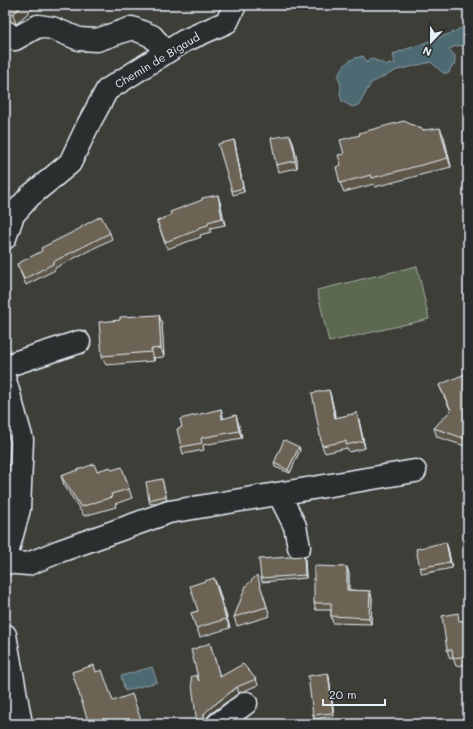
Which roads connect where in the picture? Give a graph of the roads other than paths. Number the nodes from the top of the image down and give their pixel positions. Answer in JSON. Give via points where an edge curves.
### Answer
{"nodes":[{"id":1,"x":235,"y":5,"type":"edge"},
{"id":2,"x":5,"y":30,"type":"edge"},
{"id":3,"x":166,"y":52,"type":"junction"},
{"id":4,"x":5,"y":238,"type":"edge"},
{"id":5,"x":79,"y":342,"type":"dead end"},
{"id":6,"x":5,"y":366,"type":"edge"},
{"id":7,"x":5,"y":380,"type":"edge"},
{"id":8,"x":415,"y":471,"type":"dead end"},
{"id":9,"x":279,"y":494,"type":"junction"},
{"id":10,"x":299,"y":547,"type":"dead end"},
{"id":11,"x":5,"y":562,"type":"edge"},
{"id":12,"x":5,"y":635,"type":"edge"},
{"id":13,"x":246,"y":703,"type":"dead end"},
{"id":14,"x":21,"y":724,"type":"edge"},
{"id":15,"x":218,"y":724,"type":"edge"}],
"edges":[{"from":1,"to":3,"type":"street","name":"Chemin de Bigaud","via":[[227,22]]},
{"from":2,"to":3,"type":"street","via":[[15,39],[38,26],[52,28],[79,39],[98,40],[132,28],[152,36]]},
{"from":3,"to":4,"type":"street","name":"Chemin de Bigaud","via":[[107,90],[70,163],[30,196],[13,214]]},
{"from":5,"to":6,"type":"street"},
{"from":7,"to":11,"type":"street","via":[[22,440],[19,509]]},
{"from":8,"to":9,"type":"street"},
{"from":9,"to":10,"type":"street","via":[[294,526]]},
{"from":9,"to":11,"type":"street","via":[[169,512],[28,564]]},
{"from":12,"to":14,"type":"street"},
{"from":13,"to":15,"type":"street"}]}
